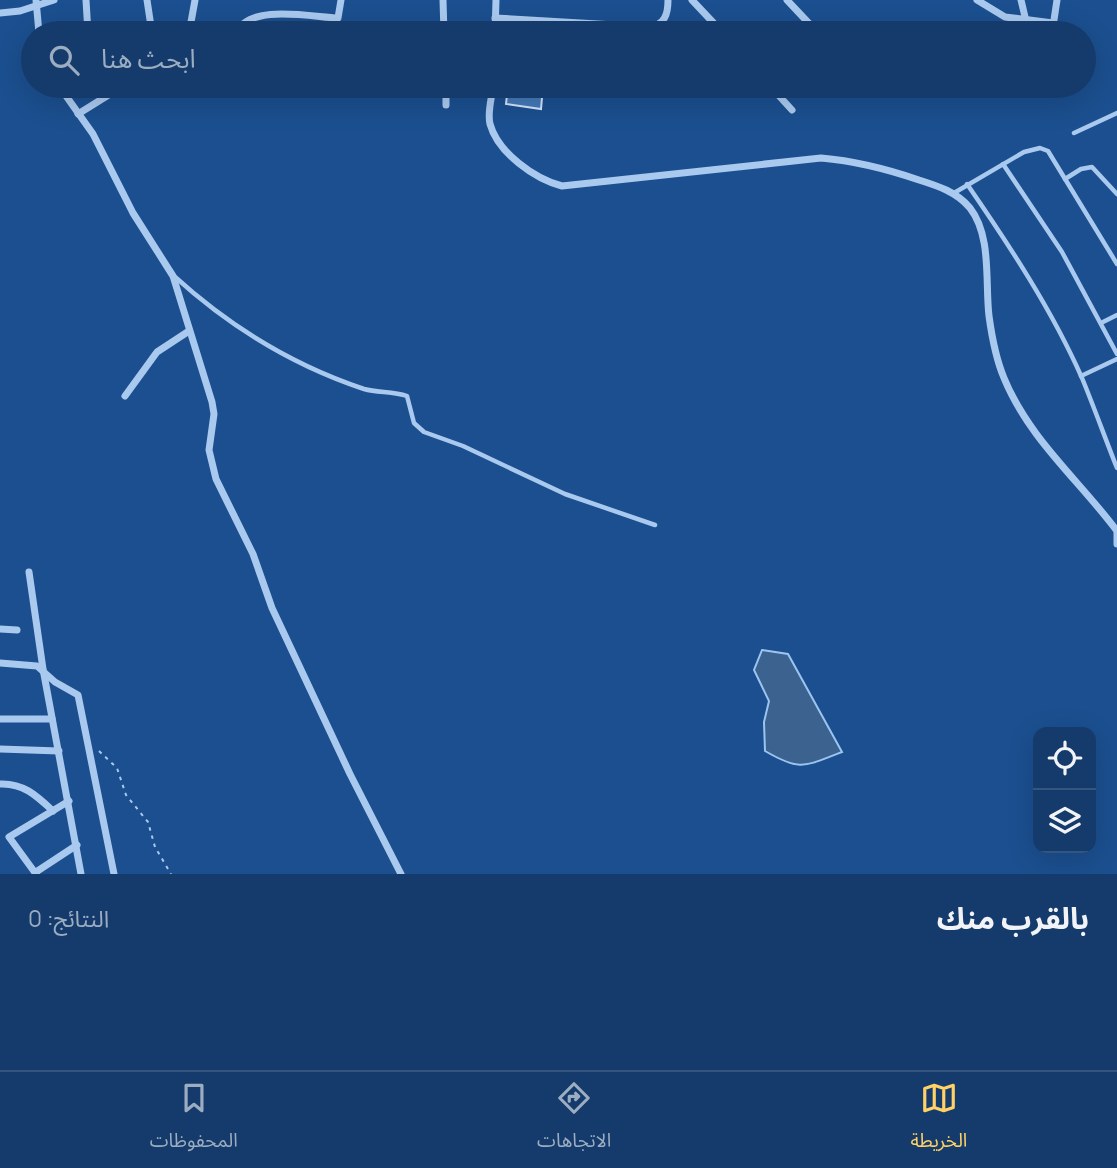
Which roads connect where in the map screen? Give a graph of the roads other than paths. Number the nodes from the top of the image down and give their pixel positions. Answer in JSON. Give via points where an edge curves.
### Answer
{"nodes":[{"id":1,"x":54,"y":0,"type":"edge"},
{"id":2,"x":86,"y":0,"type":"edge"},
{"id":3,"x":147,"y":0,"type":"edge"},
{"id":4,"x":195,"y":0,"type":"edge"},
{"id":5,"x":341,"y":0,"type":"edge"},
{"id":6,"x":443,"y":0,"type":"edge"},
{"id":7,"x":496,"y":0,"type":"edge"},
{"id":8,"x":668,"y":0,"type":"edge"},
{"id":9,"x":692,"y":0,"type":"edge"},
{"id":10,"x":787,"y":0,"type":"edge"},
{"id":11,"x":977,"y":0,"type":"edge"},
{"id":12,"x":1021,"y":0,"type":"edge"},
{"id":13,"x":1057,"y":0,"type":"edge"},
{"id":14,"x":36,"y":3,"type":"edge"},
{"id":15,"x":0,"y":13,"type":"edge"},
{"id":16,"x":495,"y":18,"type":"joint"},
{"id":17,"x":38,"y":21,"type":"edge"},
{"id":18,"x":87,"y":21,"type":"edge"},
{"id":19,"x":150,"y":21,"type":"edge"},
{"id":20,"x":191,"y":21,"type":"edge"},
{"id":21,"x":249,"y":21,"type":"edge"},
{"id":22,"x":444,"y":21,"type":"edge"},
{"id":23,"x":546,"y":21,"type":"edge"},
{"id":24,"x":663,"y":21,"type":"edge"},
{"id":25,"x":712,"y":21,"type":"edge"},
{"id":26,"x":807,"y":21,"type":"edge"},
{"id":27,"x":1026,"y":21,"type":"joint"},
{"id":28,"x":1054,"y":21,"type":"edge"},
{"id":29,"x":67,"y":98,"type":"edge"},
{"id":30,"x":98,"y":98,"type":"edge"},
{"id":31,"x":446,"y":98,"type":"edge"},
{"id":32,"x":491,"y":98,"type":"edge"},
{"id":33,"x":781,"y":98,"type":"edge"},
{"id":34,"x":446,"y":105,"type":"dead end"},
{"id":35,"x":792,"y":110,"type":"dead end"},
{"id":36,"x":1117,"y":113,"type":"edge"},
{"id":37,"x":78,"y":114,"type":"junction"},
{"id":38,"x":1074,"y":133,"type":"dead end"},
{"id":39,"x":1003,"y":164,"type":"junction"},
{"id":40,"x":1065,"y":178,"type":"junction"},
{"id":41,"x":967,"y":184,"type":"junction"},
{"id":42,"x":953,"y":194,"type":"junction"},
{"id":43,"x":1117,"y":194,"type":"edge"},
{"id":44,"x":1114,"y":252,"type":"edge"},
{"id":45,"x":1117,"y":264,"type":"edge"},
{"id":46,"x":173,"y":276,"type":"junction"},
{"id":47,"x":1117,"y":315,"type":"edge"},
{"id":48,"x":1101,"y":323,"type":"junction"},
{"id":49,"x":189,"y":331,"type":"junction"},
{"id":50,"x":1117,"y":356,"type":"edge"},
{"id":51,"x":1081,"y":376,"type":"junction"},
{"id":52,"x":125,"y":396,"type":"dead end"},
{"id":53,"x":1117,"y":468,"type":"edge"},
{"id":54,"x":655,"y":525,"type":"dead end"},
{"id":55,"x":1117,"y":532,"type":"edge"},
{"id":56,"x":1117,"y":544,"type":"edge"},
{"id":57,"x":29,"y":572,"type":"dead end"},
{"id":58,"x":0,"y":629,"type":"edge"},
{"id":59,"x":17,"y":631,"type":"dead end"},
{"id":60,"x":0,"y":663,"type":"edge"},
{"id":61,"x":43,"y":669,"type":"junction"},
{"id":62,"x":0,"y":719,"type":"edge"},
{"id":63,"x":52,"y":719,"type":"junction"},
{"id":64,"x":0,"y":749,"type":"edge"},
{"id":65,"x":59,"y":751,"type":"junction"},
{"id":66,"x":0,"y":784,"type":"edge"},
{"id":67,"x":69,"y":801,"type":"junction"},
{"id":68,"x":52,"y":811,"type":"junction"},
{"id":69,"x":77,"y":845,"type":"junction"},
{"id":70,"x":36,"y":873,"type":"edge"},
{"id":71,"x":81,"y":874,"type":"edge"},
{"id":72,"x":114,"y":874,"type":"edge"},
{"id":73,"x":401,"y":874,"type":"edge"}],
"edges":[{"from":1,"to":14,"type":"street"},
{"from":2,"to":18,"type":"street"},
{"from":3,"to":19,"type":"street"},
{"from":4,"to":20,"type":"street"},
{"from":5,"to":21,"type":"street","via":[[338,18],[261,13]]},
{"from":6,"to":22,"type":"street"},
{"from":7,"to":16,"type":"street"},
{"from":8,"to":24,"type":"street"},
{"from":9,"to":25,"type":"street"},
{"from":10,"to":26,"type":"street"},
{"from":11,"to":27,"type":"street","via":[[997,14]]},
{"from":12,"to":27,"type":"street"},
{"from":13,"to":28,"type":"street"},
{"from":14,"to":15,"type":"street"},
{"from":14,"to":17,"type":"street"},
{"from":16,"to":23,"type":"street"},
{"from":29,"to":37,"type":"street"},
{"from":30,"to":37,"type":"street"},
{"from":31,"to":34,"type":"street"},
{"from":32,"to":42,"type":"street","via":[[489,116],[495,136],[532,173],[562,186],[821,158],[891,170]]},
{"from":33,"to":35,"type":"street"},
{"from":36,"to":38,"type":"lane"},
{"from":37,"to":46,"type":"street"},
{"from":39,"to":40,"type":"lane","via":[[1031,148],[1040,148],[1048,151]]},
{"from":39,"to":41,"type":"lane"},
{"from":39,"to":48,"type":"lane","via":[[1062,252]]},
{"from":40,"to":43,"type":"lane","via":[[1092,167]]},
{"from":40,"to":44,"type":"lane"},
{"from":41,"to":42,"type":"lane"},
{"from":41,"to":51,"type":"lane","via":[[1024,272]]},
{"from":42,"to":55,"type":"street","via":[[978,222],[992,335],[1013,398],[1042,445]]},
{"from":44,"to":45,"type":"lane"},
{"from":46,"to":49,"type":"street"},
{"from":46,"to":54,"type":"lane","via":[[238,329],[304,365],[368,390],[407,396],[414,423],[424,432],[565,494]]},
{"from":47,"to":48,"type":"lane"},
{"from":48,"to":50,"type":"lane"},
{"from":49,"to":52,"type":"street","via":[[157,352]]},
{"from":49,"to":73,"type":"street","via":[[212,402],[209,450],[216,479],[344,762]]},
{"from":50,"to":51,"type":"lane"},
{"from":51,"to":53,"type":"lane"},
{"from":55,"to":56,"type":"street"},
{"from":57,"to":61,"type":"street"},
{"from":58,"to":59,"type":"street"},
{"from":60,"to":61,"type":"street"},
{"from":61,"to":63,"type":"street"},
{"from":61,"to":72,"type":"street","via":[[55,682],[78,694]]},
{"from":62,"to":63,"type":"street"},
{"from":63,"to":65,"type":"street"},
{"from":64,"to":65,"type":"street"},
{"from":65,"to":67,"type":"street"},
{"from":66,"to":68,"type":"street","via":[[14,783],[33,792]]},
{"from":67,"to":68,"type":"street"},
{"from":67,"to":69,"type":"street"},
{"from":68,"to":70,"type":"street","via":[[9,836]]},
{"from":69,"to":70,"type":"street"},
{"from":69,"to":71,"type":"street"}]}
